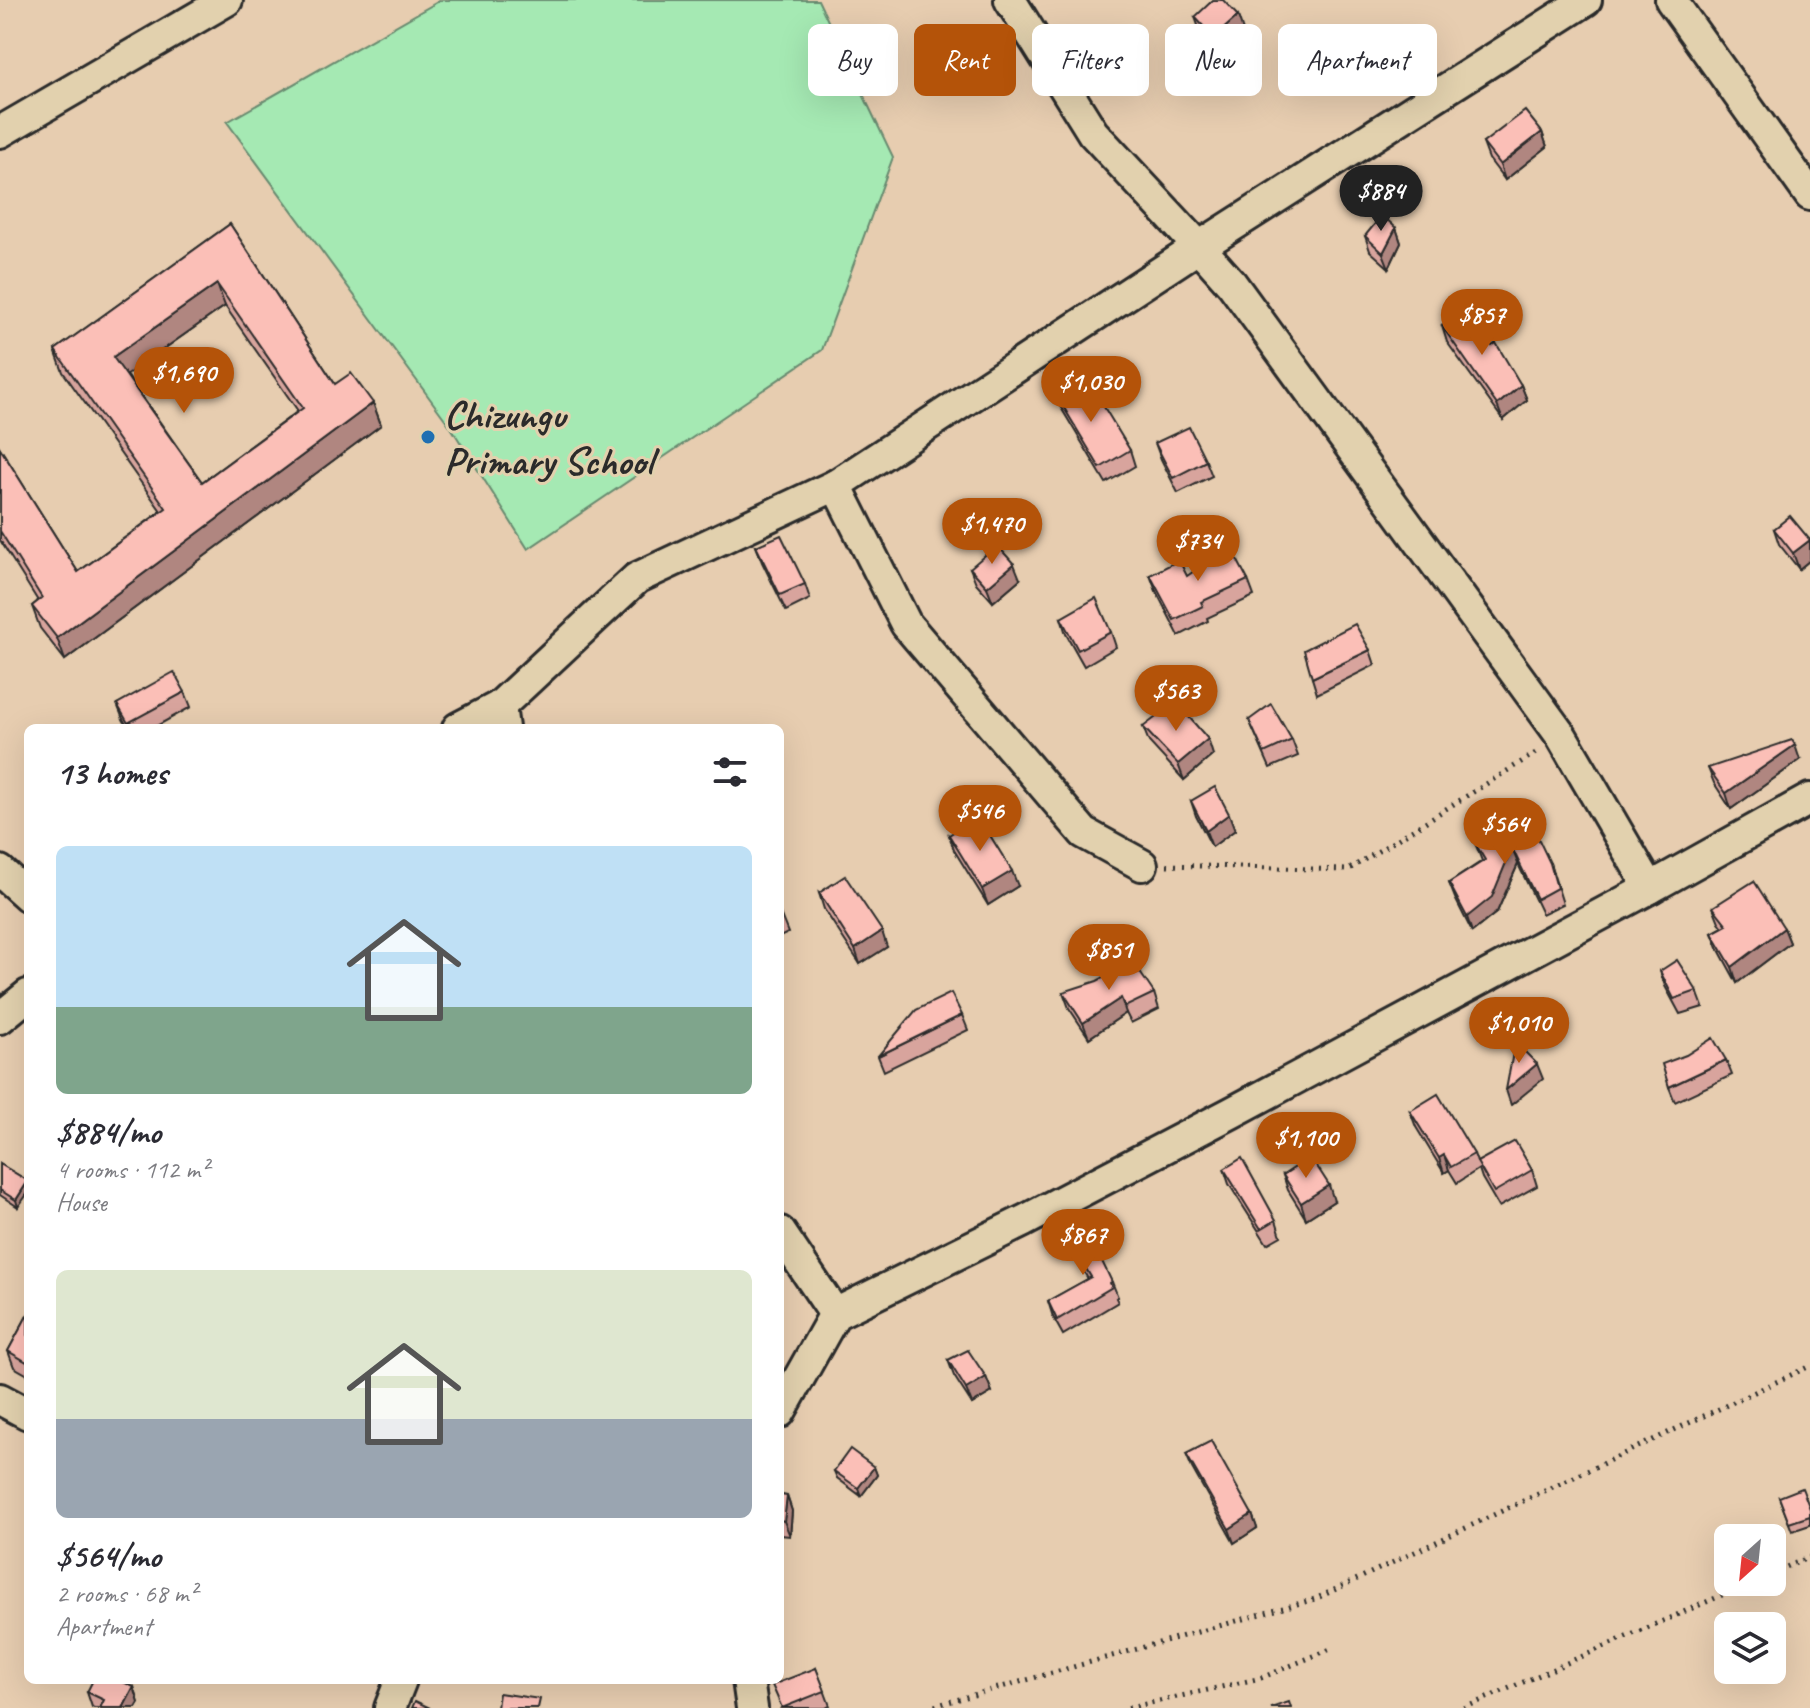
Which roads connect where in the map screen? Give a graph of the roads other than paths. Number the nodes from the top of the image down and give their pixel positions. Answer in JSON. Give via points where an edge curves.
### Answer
{"nodes":[{"id":1,"x":227,"y":0,"type":"edge"},
{"id":2,"x":1010,"y":0,"type":"edge"},
{"id":3,"x":1586,"y":0,"type":"edge"},
{"id":4,"x":1671,"y":0,"type":"edge"},
{"id":5,"x":0,"y":132,"type":"edge"},
{"id":6,"x":1810,"y":195,"type":"edge"},
{"id":7,"x":1199,"y":247,"type":"junction"},
{"id":8,"x":836,"y":485,"type":"junction"},
{"id":9,"x":501,"y":717,"type":"edge"},
{"id":10,"x":474,"y":724,"type":"edge"},
{"id":11,"x":1810,"y":799,"type":"edge"},
{"id":12,"x":1142,"y":865,"type":"road end"},
{"id":13,"x":0,"y":871,"type":"edge"},
{"id":14,"x":1650,"y":888,"type":"junction"},
{"id":15,"x":24,"y":892,"type":"edge"},
{"id":16,"x":24,"y":998,"type":"edge"},
{"id":17,"x":0,"y":1018,"type":"edge"},
{"id":18,"x":784,"y":1238,"type":"edge"},
{"id":19,"x":835,"y":1314,"type":"junction"},
{"id":20,"x":0,"y":1399,"type":"edge"},
{"id":21,"x":784,"y":1405,"type":"edge"},
{"id":22,"x":24,"y":1412,"type":"edge"},
{"id":23,"x":399,"y":1684,"type":"edge"},
{"id":24,"x":749,"y":1684,"type":"edge"},
{"id":25,"x":390,"y":1708,"type":"edge"},
{"id":26,"x":752,"y":1708,"type":"edge"}],
"edges":[{"from":1,"to":5,"type":"street"},
{"from":2,"to":7,"type":"street","via":[[1093,133]]},
{"from":3,"to":7,"type":"street"},
{"from":4,"to":6,"type":"street"},
{"from":7,"to":8,"type":"street"},
{"from":7,"to":14,"type":"street","via":[[1232,284],[1562,737]]},
{"from":8,"to":9,"type":"street","via":[[637,578]]},
{"from":8,"to":12,"type":"street","via":[[906,624],[1084,833]]},
{"from":9,"to":10,"type":"street"},
{"from":11,"to":14,"type":"street"},
{"from":13,"to":15,"type":"street"},
{"from":14,"to":19,"type":"street","via":[[1231,1113]]},
{"from":16,"to":17,"type":"street"},
{"from":18,"to":19,"type":"street"},
{"from":19,"to":21,"type":"street"},
{"from":20,"to":22,"type":"street"},
{"from":23,"to":25,"type":"street"},
{"from":24,"to":26,"type":"street"}]}
